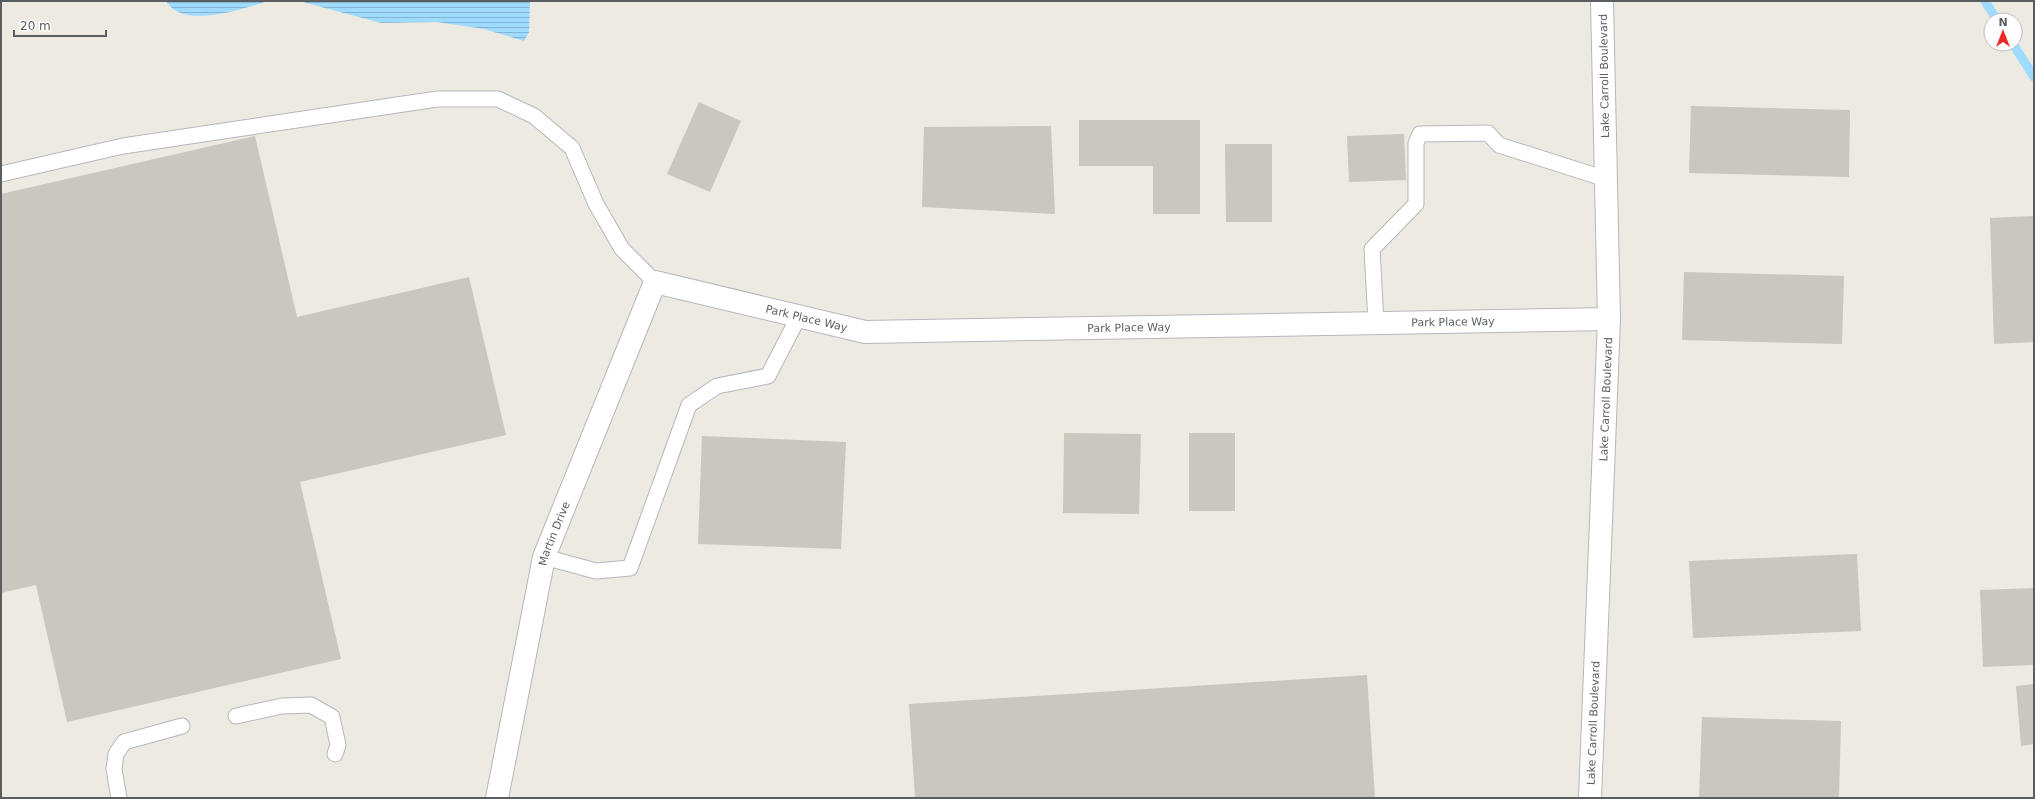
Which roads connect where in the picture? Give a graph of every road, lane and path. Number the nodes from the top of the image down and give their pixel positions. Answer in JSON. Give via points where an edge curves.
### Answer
{"nodes":[{"id":1,"x":1602,"y":1,"type":"edge"},
{"id":2,"x":1,"y":174,"type":"edge"},
{"id":3,"x":1606,"y":178,"type":"junction"},
{"id":4,"x":655,"y":282,"type":"junction"},
{"id":5,"x":799,"y":316,"type":"junction"},
{"id":6,"x":1609,"y":319,"type":"junction"},
{"id":7,"x":1376,"y":323,"type":"junction"},
{"id":8,"x":544,"y":557,"type":"junction"},
{"id":9,"x":236,"y":716,"type":"dead end"},
{"id":10,"x":182,"y":726,"type":"dead end"},
{"id":11,"x":335,"y":754,"type":"dead end"},
{"id":12,"x":120,"y":798,"type":"edge"},
{"id":13,"x":497,"y":798,"type":"edge"},
{"id":14,"x":1590,"y":798,"type":"edge"}],
"edges":[{"from":1,"to":3,"type":"street","name":"Lake Carroll Boulevard"},
{"from":2,"to":4,"type":"lane","via":[[123,146],[437,99],[498,99],[534,116],[572,148],[596,204],[622,249]]},
{"from":3,"to":6,"type":"street","name":"Lake Carroll Boulevard"},
{"from":3,"to":7,"type":"lane","via":[[1499,145],[1488,133],[1420,134],[1416,143],[1416,204],[1372,249]]},
{"from":4,"to":5,"type":"street","name":"Park Place Way"},
{"from":4,"to":8,"type":"street","name":"Martin Drive"},
{"from":5,"to":7,"type":"street","name":"Park Place Way","via":[[865,332]]},
{"from":5,"to":8,"type":"lane","via":[[768,376],[717,386],[689,404],[630,568],[596,571]]},
{"from":6,"to":7,"type":"street","name":"Park Place Way"},
{"from":6,"to":14,"type":"street","name":"Lake Carroll Boulevard"},
{"from":8,"to":13,"type":"street","name":"Martin Drive"},
{"from":9,"to":11,"type":"lane","via":[[282,706],[311,705],[332,717],[338,744]]},
{"from":10,"to":12,"type":"lane","via":[[124,742],[116,754],[114,768]]}]}
